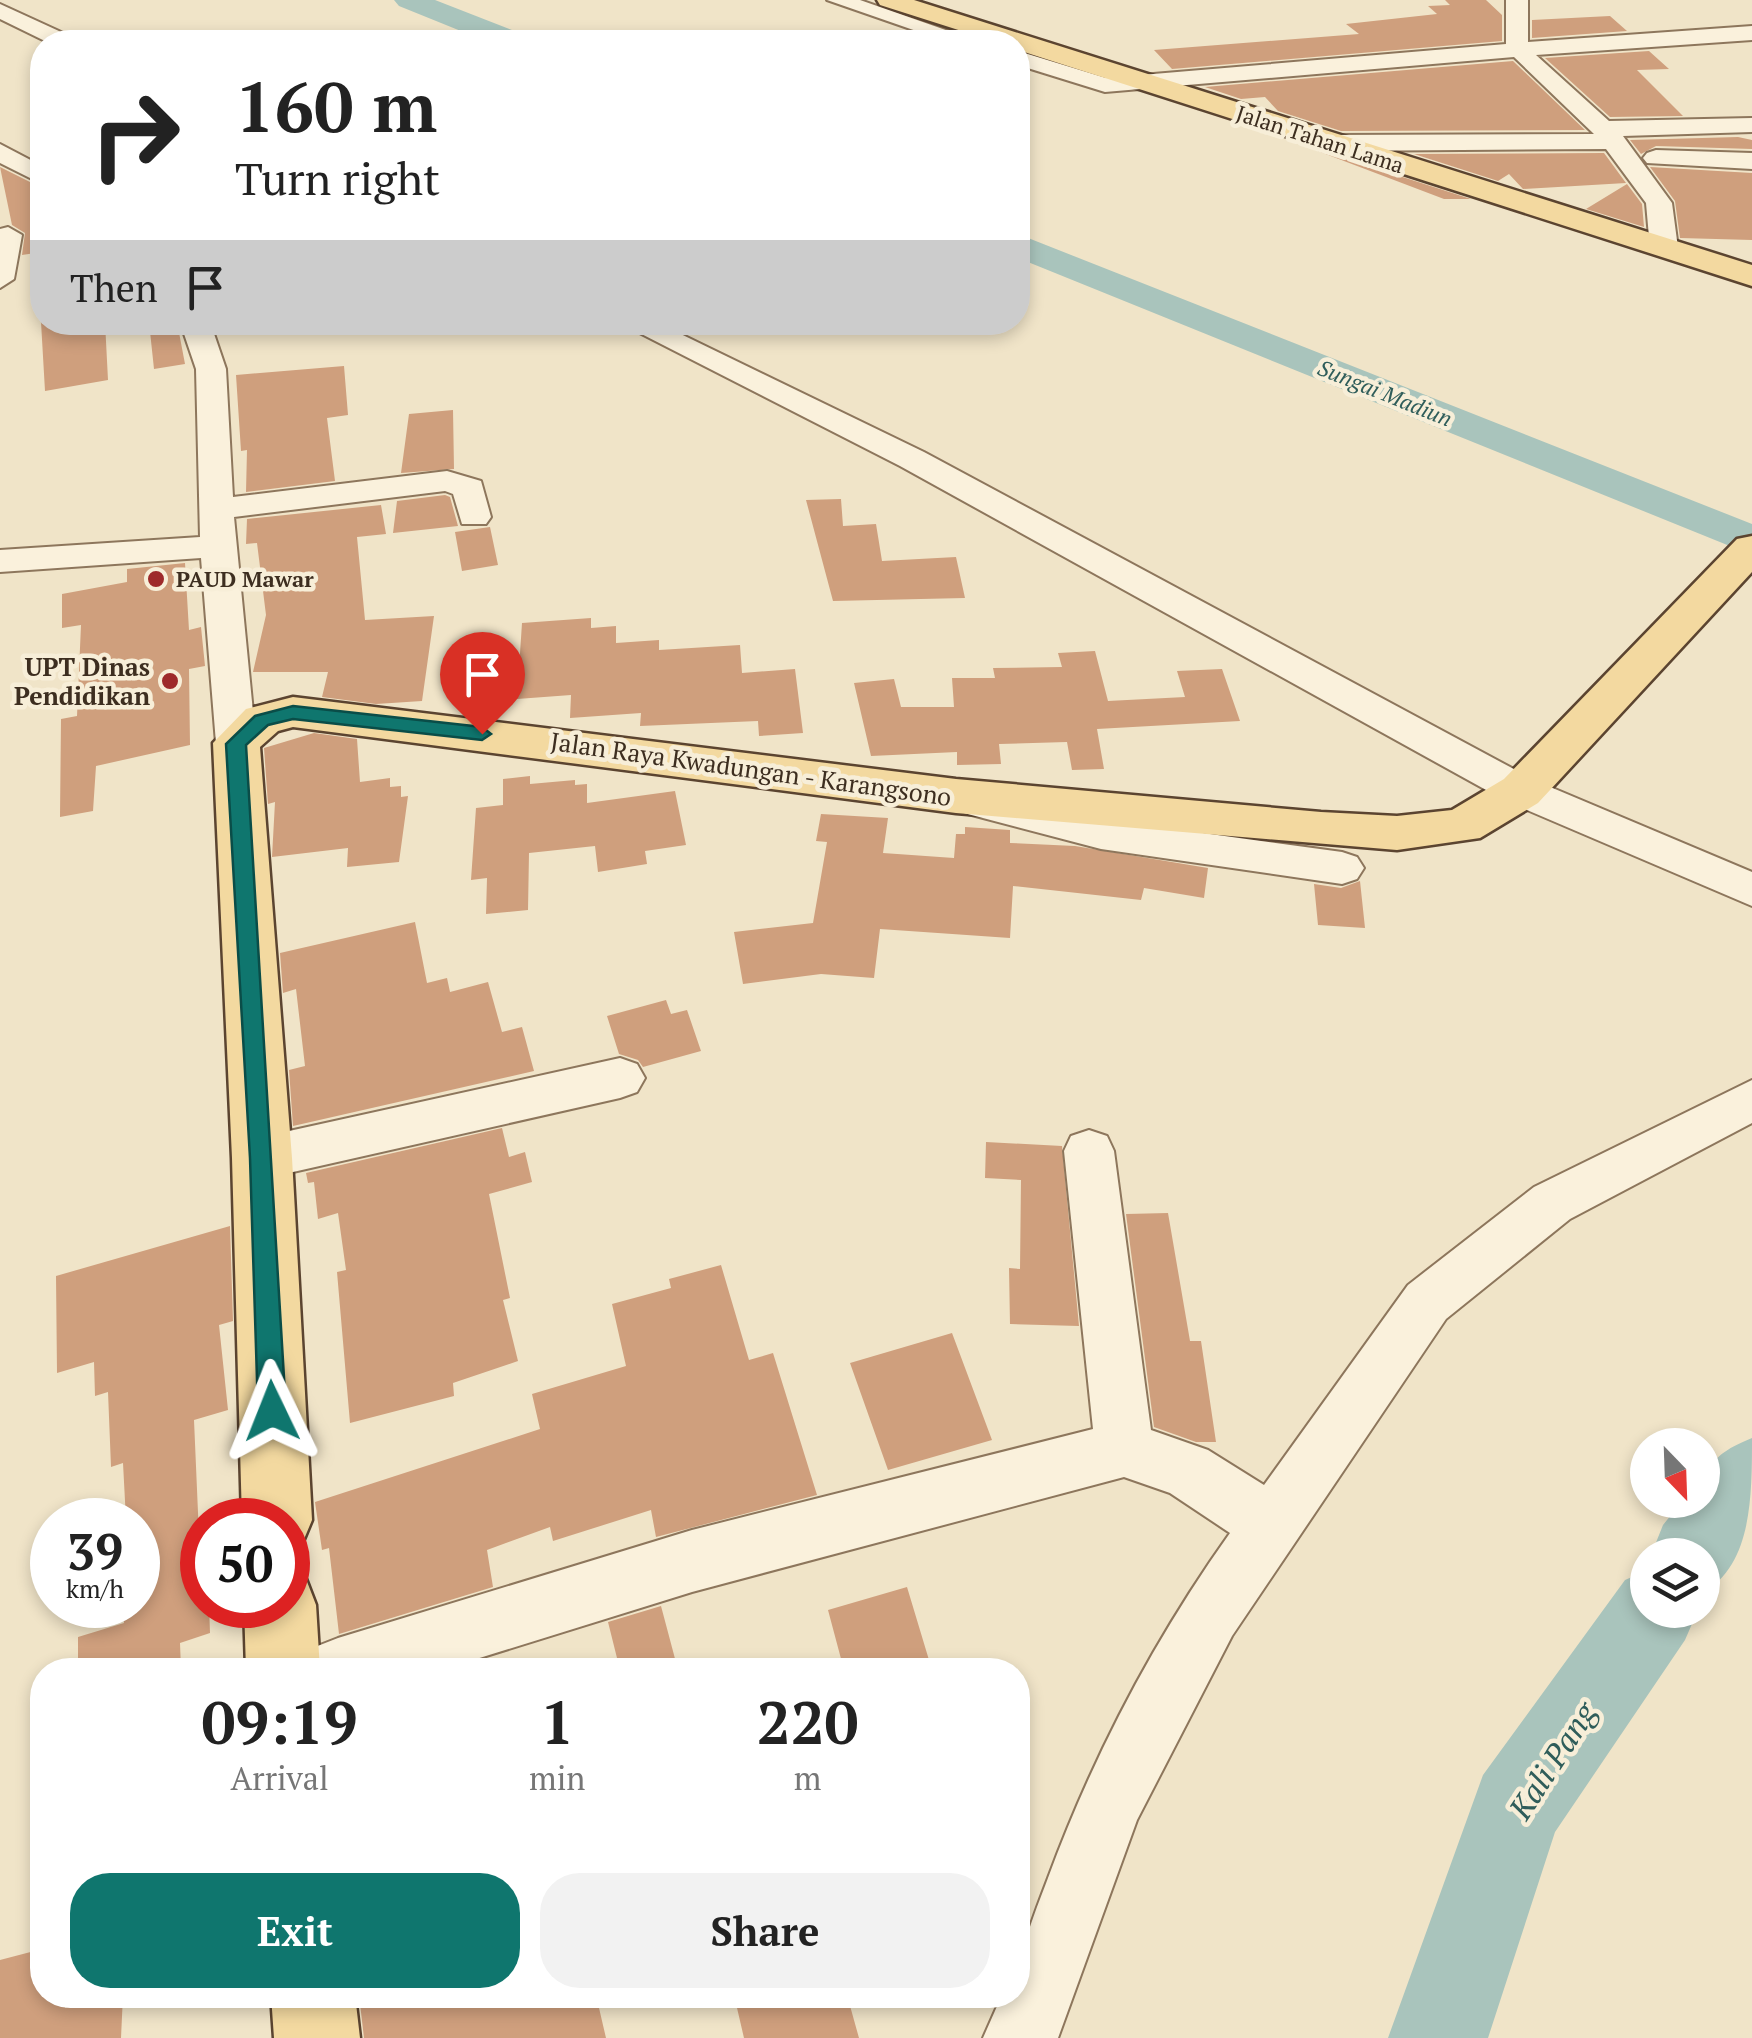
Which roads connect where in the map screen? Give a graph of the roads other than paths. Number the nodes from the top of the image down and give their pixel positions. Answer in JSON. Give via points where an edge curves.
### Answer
{"nodes":[{"id":1,"x":838,"y":0,"type":"edge"},
{"id":2,"x":889,"y":0,"type":"edge"},
{"id":3,"x":1517,"y":0,"type":"edge"},
{"id":4,"x":0,"y":11,"type":"edge"},
{"id":5,"x":39,"y":30,"type":"edge"},
{"id":6,"x":932,"y":30,"type":"edge"},
{"id":7,"x":981,"y":30,"type":"edge"},
{"id":8,"x":1752,"y":32,"type":"edge"},
{"id":9,"x":1030,"y":46,"type":"edge"},
{"id":10,"x":1521,"y":50,"type":"junction"},
{"id":11,"x":1030,"y":62,"type":"edge"},
{"id":12,"x":1135,"y":80,"type":"junction"},
{"id":13,"x":1752,"y":125,"type":"edge"},
{"id":14,"x":1332,"y":143,"type":"junction"},
{"id":15,"x":1615,"y":143,"type":"junction"},
{"id":16,"x":0,"y":152,"type":"edge"},
{"id":17,"x":1752,"y":160,"type":"edge"},
{"id":18,"x":30,"y":169,"type":"edge"},
{"id":19,"x":30,"y":232,"type":"edge"},
{"id":20,"x":4,"y":235,"type":"edge"},
{"id":21,"x":1664,"y":248,"type":"junction"},
{"id":22,"x":1752,"y":276,"type":"edge"},
{"id":23,"x":0,"y":279,"type":"edge"},
{"id":24,"x":199,"y":335,"type":"edge"},
{"id":25,"x":659,"y":335,"type":"edge"},
{"id":26,"x":390,"y":450,"type":"dead end"},
{"id":27,"x":392,"y":488,"type":"junction"},
{"id":28,"x":217,"y":509,"type":"junction"},
{"id":29,"x":474,"y":517,"type":"dead end"},
{"id":30,"x":218,"y":546,"type":"junction"},
{"id":31,"x":1752,"y":548,"type":"edge"},
{"id":32,"x":0,"y":561,"type":"edge"},
{"id":33,"x":230,"y":682,"type":"junction"},
{"id":34,"x":293,"y":712,"type":"junction"},
{"id":35,"x":236,"y":744,"type":"junction"},
{"id":36,"x":1535,"y":776,"type":"junction"},
{"id":37,"x":956,"y":796,"type":"junction"},
{"id":38,"x":1342,"y":868,"type":"dead end"},
{"id":39,"x":1752,"y":890,"type":"edge"},
{"id":40,"x":620,"y":1078,"type":"dead end"},
{"id":41,"x":1752,"y":1100,"type":"edge"},
{"id":42,"x":1089,"y":1151,"type":"dead end"},
{"id":43,"x":262,"y":1158,"type":"junction"},
{"id":44,"x":1124,"y":1450,"type":"junction"},
{"id":45,"x":275,"y":1498,"type":"edge"},
{"id":46,"x":1269,"y":1523,"type":"junction"},
{"id":47,"x":281,"y":1628,"type":"edge"},
{"id":48,"x":282,"y":1658,"type":"edge"},
{"id":49,"x":377,"y":1658,"type":"edge"},
{"id":50,"x":314,"y":2008,"type":"edge"},
{"id":51,"x":317,"y":2038,"type":"edge"},
{"id":52,"x":1020,"y":2038,"type":"edge"}],
"edges":[{"from":1,"to":6,"type":"street"},
{"from":2,"to":7,"type":"main road","name":"Jalan Tahan Lama"},
{"from":3,"to":10,"type":"street"},
{"from":4,"to":5,"type":"street"},
{"from":8,"to":10,"type":"street"},
{"from":9,"to":12,"type":"main road","name":"Jalan Tahan Lama"},
{"from":10,"to":12,"type":"street"},
{"from":10,"to":15,"type":"street"},
{"from":11,"to":12,"type":"street","via":[[1099,84]]},
{"from":12,"to":14,"type":"main road","name":"Jalan Tahan Lama"},
{"from":13,"to":15,"type":"street"},
{"from":14,"to":15,"type":"street"},
{"from":14,"to":21,"type":"main road","name":"Jalan Tahan Lama"},
{"from":15,"to":17,"type":"street"},
{"from":15,"to":21,"type":"street","via":[[1659,203]]},
{"from":16,"to":18,"type":"street"},
{"from":19,"to":20,"type":"street"},
{"from":20,"to":23,"type":"street"},
{"from":21,"to":22,"type":"main road","name":"Jalan Tahan Lama"},
{"from":24,"to":28,"type":"street","via":[[211,369]]},
{"from":25,"to":36,"type":"street"},
{"from":26,"to":27,"type":"street"},
{"from":27,"to":28,"type":"street"},
{"from":27,"to":29,"type":"street","via":[[464,483]]},
{"from":28,"to":30,"type":"street"},
{"from":30,"to":32,"type":"street"},
{"from":30,"to":33,"type":"street"},
{"from":31,"to":36,"type":"main road","name":"Jalan Raya Kwadungan - Karangsono"},
{"from":33,"to":34,"type":"street","via":[[259,702]]},
{"from":33,"to":35,"type":"street"},
{"from":34,"to":35,"type":"main road","via":[[262,720]]},
{"from":34,"to":37,"type":"main road","name":"Jalan Raya Kwadungan - Karangsono"},
{"from":35,"to":43,"type":"main road"},
{"from":36,"to":37,"type":"main road","name":"Jalan Raya Kwadungan - Karangsono","via":[[1463,826],[1397,833]]},
{"from":36,"to":39,"type":"street"},
{"from":37,"to":38,"type":"street","via":[[1024,819],[1159,845]]},
{"from":40,"to":43,"type":"street"},
{"from":41,"to":46,"type":"street","via":[[1552,1203],[1427,1302]]},
{"from":42,"to":44,"type":"street"},
{"from":43,"to":45,"type":"main road"},
{"from":44,"to":46,"type":"street","via":[[1186,1470]]},
{"from":44,"to":49,"type":"street","via":[[692,1562]]},
{"from":46,"to":52,"type":"street","via":[[1210,1614],[1108,1806]]},
{"from":47,"to":48,"type":"main road"},
{"from":50,"to":51,"type":"main road"}]}
